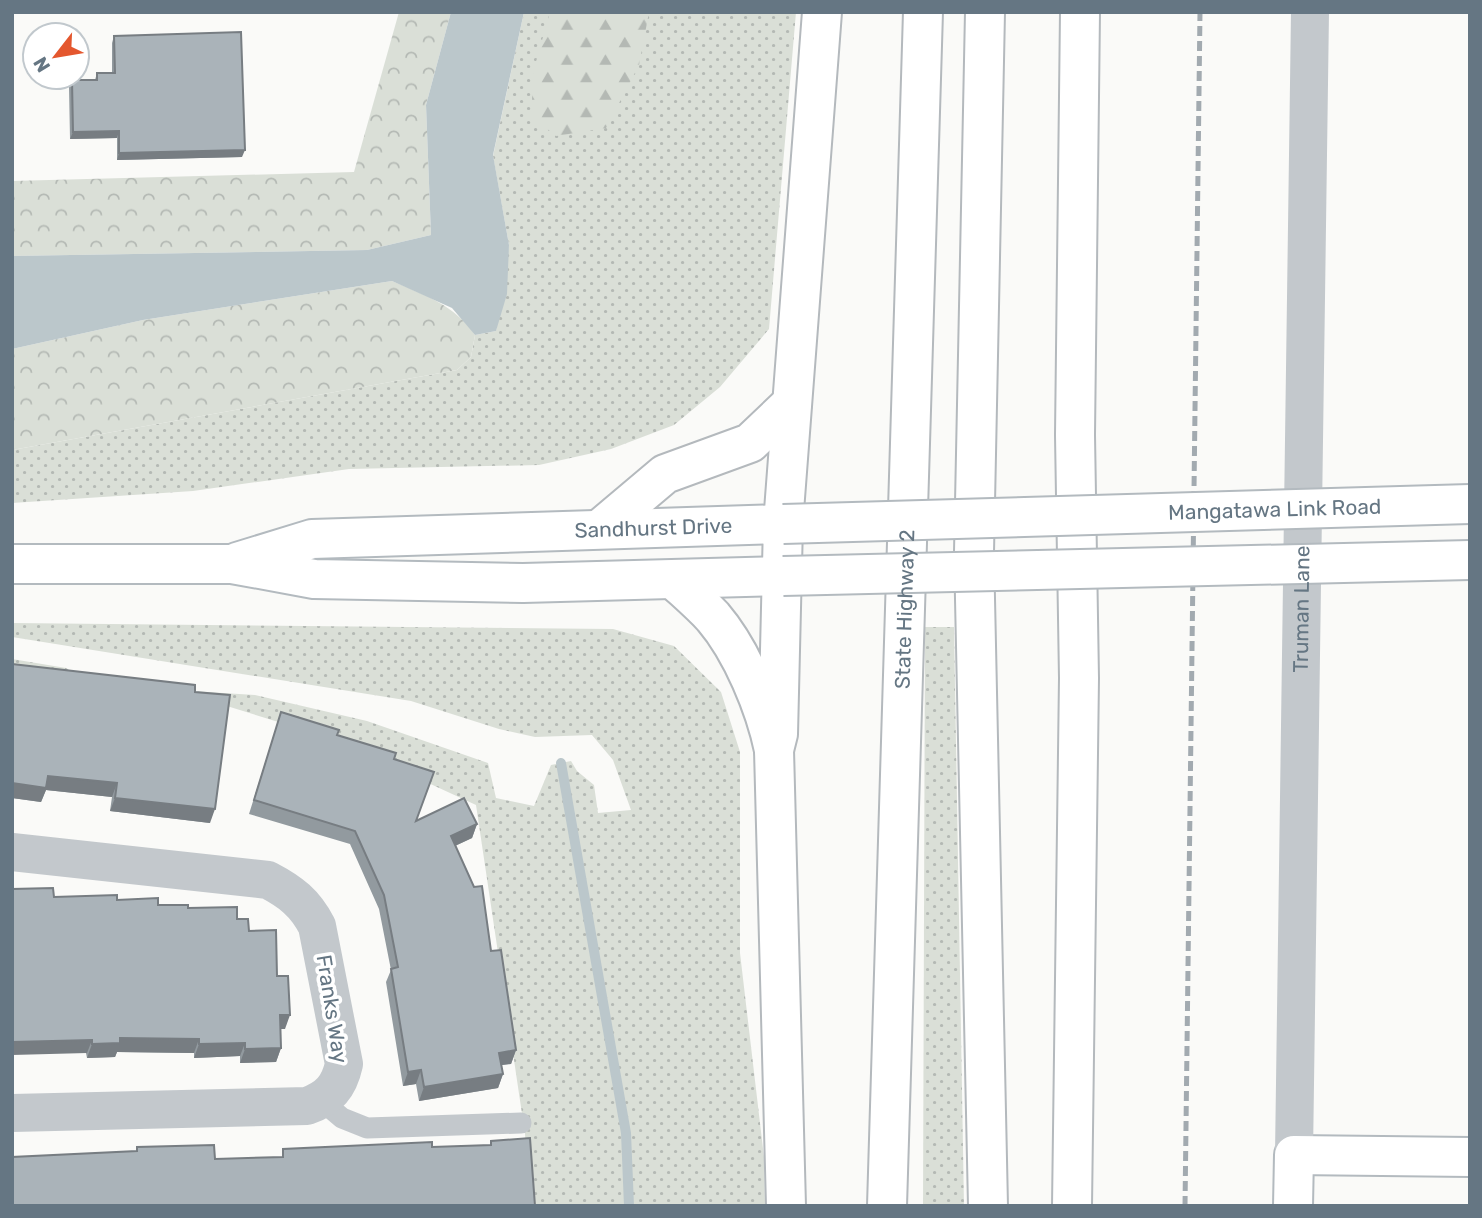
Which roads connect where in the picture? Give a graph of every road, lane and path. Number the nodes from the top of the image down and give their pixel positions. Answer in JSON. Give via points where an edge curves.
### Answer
{"nodes":[{"id":1,"x":822,"y":12,"type":"edge"},
{"id":2,"x":923,"y":12,"type":"edge"},
{"id":3,"x":985,"y":12,"type":"edge"},
{"id":4,"x":1080,"y":12,"type":"edge"},
{"id":5,"x":1310,"y":12,"type":"edge"},
{"id":6,"x":792,"y":403,"type":"junction"},
{"id":7,"x":1470,"y":504,"type":"edge"},
{"id":8,"x":1078,"y":514,"type":"junction"},
{"id":9,"x":783,"y":524,"type":"junction"},
{"id":10,"x":601,"y":528,"type":"junction"},
{"id":11,"x":1470,"y":560,"type":"edge"},
{"id":12,"x":12,"y":564,"type":"edge"},
{"id":13,"x":232,"y":564,"type":"junction"},
{"id":14,"x":1078,"y":569,"type":"junction"},
{"id":15,"x":783,"y":576,"type":"junction"},
{"id":16,"x":674,"y":580,"type":"junction"},
{"id":17,"x":774,"y":750,"type":"junction"},
{"id":18,"x":12,"y":852,"type":"edge"},
{"id":19,"x":322,"y":1101,"type":"junction"},
{"id":20,"x":12,"y":1113,"type":"edge"},
{"id":21,"x":521,"y":1123,"type":"dead end"},
{"id":22,"x":1294,"y":1155,"type":"junction"},
{"id":23,"x":1470,"y":1157,"type":"edge"},
{"id":24,"x":786,"y":1206,"type":"edge"},
{"id":25,"x":887,"y":1206,"type":"edge"},
{"id":26,"x":988,"y":1206,"type":"edge"},
{"id":27,"x":1072,"y":1206,"type":"edge"},
{"id":28,"x":1293,"y":1206,"type":"edge"}],
"edges":[{"from":1,"to":6,"type":"main road"},
{"from":2,"to":25,"type":"main road","name":"State Highway 2"},
{"from":3,"to":26,"type":"main road","via":[[974,552]]},
{"from":4,"to":8,"type":"main road","via":[[1074,435]]},
{"from":5,"to":22,"type":"street","name":"Truman Lane"},
{"from":6,"to":9,"type":"main road"},
{"from":6,"to":10,"type":"main road","via":[[750,443],[665,474]]},
{"from":7,"to":8,"type":"main road","name":"Mangatawa Link Road","bridge":true},
{"from":8,"to":9,"type":"main road","name":"Sandhurst Drive","bridge":true},
{"from":8,"to":14,"type":"main road"},
{"from":9,"to":10,"type":"main road","name":"Sandhurst Drive"},
{"from":9,"to":15,"type":"main road"},
{"from":10,"to":13,"type":"main road","name":"Sandhurst Drive","via":[[312,539]]},
{"from":11,"to":14,"type":"main road","bridge":true},
{"from":12,"to":13,"type":"main road","name":"Sandhurst Drive"},
{"from":13,"to":16,"type":"main road","name":"Sandhurst Drive","via":[[314,579]]},
{"from":14,"to":15,"type":"main road","name":"Sandhurst Drive","bridge":true},
{"from":14,"to":27,"type":"main road"},
{"from":15,"to":16,"type":"main road","name":"Sandhurst Drive"},
{"from":15,"to":17,"type":"main road"},
{"from":16,"to":17,"type":"main road","via":[[714,618],[732,646],[756,690]]},
{"from":17,"to":24,"type":"main road"},
{"from":18,"to":19,"type":"street","name":"Franks Way","via":[[268,880],[296,896],[307,908],[324,948],[344,1064],[341,1080]]},
{"from":19,"to":20,"type":"street","via":[[307,1106]]},
{"from":19,"to":21,"type":"lane","via":[[342,1118],[368,1128]]},
{"from":22,"to":23,"type":"main road"},
{"from":22,"to":28,"type":"main road","name":"Truman Lane"}]}
